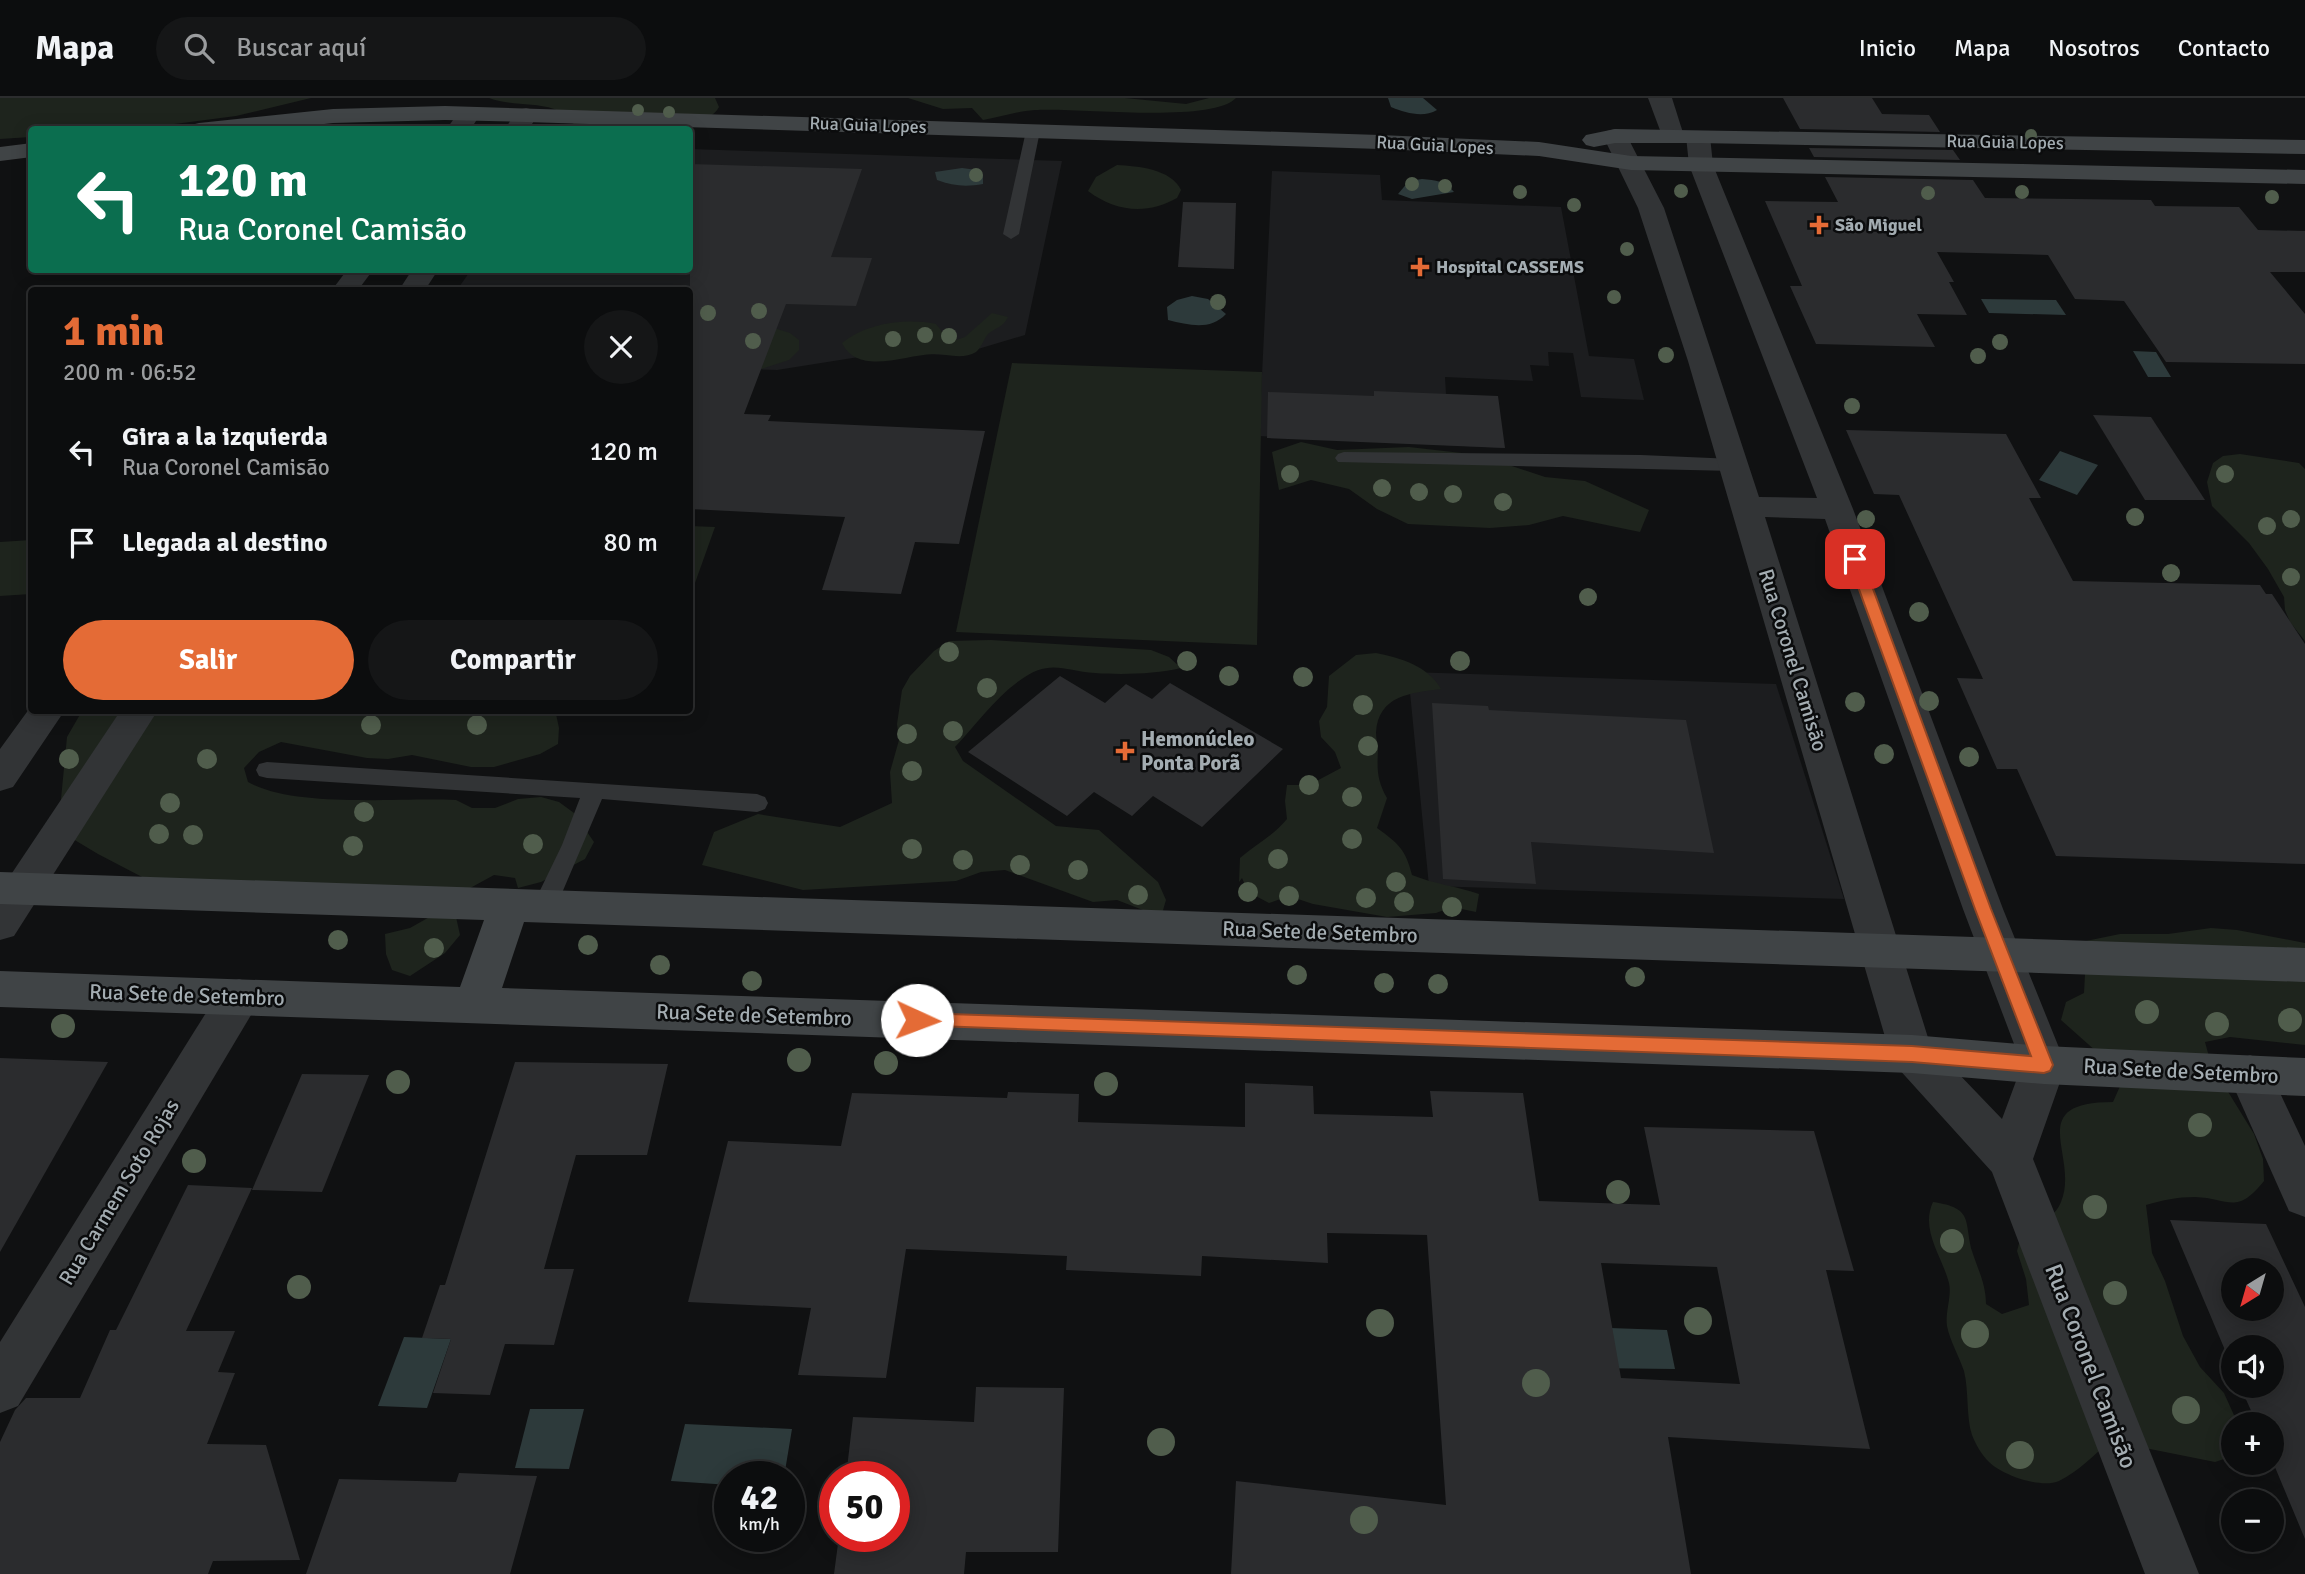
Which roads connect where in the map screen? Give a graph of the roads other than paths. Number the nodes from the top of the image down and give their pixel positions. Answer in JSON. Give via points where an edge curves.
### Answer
{"nodes":[{"id":1,"x":1660,"y":98,"type":"edge"},
{"id":2,"x":463,"y":122,"type":"edge"},
{"id":3,"x":521,"y":122,"type":"edge"},
{"id":4,"x":237,"y":126,"type":"edge"},
{"id":5,"x":1033,"y":131,"type":"junction"},
{"id":6,"x":2139,"y":145,"type":"junction"},
{"id":7,"x":1690,"y":146,"type":"junction"},
{"id":8,"x":2305,"y":147,"type":"edge"},
{"id":9,"x":1623,"y":149,"type":"junction"},
{"id":10,"x":28,"y":150,"type":"edge"},
{"id":11,"x":0,"y":154,"type":"edge"},
{"id":12,"x":2162,"y":174,"type":"junction"},
{"id":13,"x":2305,"y":177,"type":"edge"},
{"id":14,"x":1011,"y":234,"type":"dead end"},
{"id":15,"x":1344,"y":458,"type":"dead end"},
{"id":16,"x":1734,"y":465,"type":"junction"},
{"id":17,"x":1747,"y":507,"type":"junction"},
{"id":18,"x":1837,"y":509,"type":"junction"},
{"id":19,"x":44,"y":714,"type":"edge"},
{"id":20,"x":137,"y":714,"type":"edge"},
{"id":21,"x":267,"y":770,"type":"dead end"},
{"id":22,"x":0,"y":776,"type":"edge"},
{"id":23,"x":594,"y":790,"type":"junction"},
{"id":24,"x":757,"y":803,"type":"dead end"},
{"id":25,"x":12,"y":889,"type":"edge"},
{"id":26,"x":526,"y":906,"type":"junction"},
{"id":27,"x":0,"y":924,"type":"edge"},
{"id":28,"x":1880,"y":950,"type":"junction"},
{"id":29,"x":2000,"y":955,"type":"junction"},
{"id":30,"x":2305,"y":965,"type":"edge"},
{"id":31,"x":0,"y":989,"type":"edge"},
{"id":32,"x":239,"y":997,"type":"junction"},
{"id":33,"x":475,"y":1005,"type":"junction"},
{"id":34,"x":1912,"y":1054,"type":"junction"},
{"id":35,"x":2044,"y":1065,"type":"junction"},
{"id":36,"x":2250,"y":1074,"type":"junction"},
{"id":37,"x":2305,"y":1077,"type":"edge"},
{"id":38,"x":2010,"y":1159,"type":"junction"},
{"id":39,"x":2305,"y":1196,"type":"edge"},
{"id":40,"x":0,"y":1388,"type":"edge"},
{"id":41,"x":2172,"y":1574,"type":"edge"}],
"edges":[{"from":1,"to":7,"type":"street"},
{"from":2,"to":3,"type":"main road","name":"Rua Guia Lopes"},
{"from":2,"to":4,"type":"main road","name":"Rua Guia Lopes","via":[[333,116]]},
{"from":3,"to":5,"type":"main road","name":"Rua Guia Lopes"},
{"from":5,"to":9,"type":"main road","name":"Rua Guia Lopes"},
{"from":5,"to":14,"type":"lane"},
{"from":6,"to":7,"type":"main road","name":"Rua Guia Lopes"},
{"from":6,"to":8,"type":"main road","name":"Rua Guia Lopes"},
{"from":6,"to":12,"type":"main road"},
{"from":7,"to":9,"type":"main road","name":"Rua Guia Lopes"},
{"from":7,"to":9,"type":"main road","name":"Rua Guia Lopes"},
{"from":7,"to":12,"type":"main road","name":"Rua Guia Lopes"},
{"from":7,"to":18,"type":"street"},
{"from":9,"to":16,"type":"street","name":"Rua Coronel Camisão","via":[[1651,208]]},
{"from":10,"to":11,"type":"main road"},
{"from":12,"to":13,"type":"main road","name":"Rua Guia Lopes"},
{"from":15,"to":16,"type":"lane"},
{"from":16,"to":17,"type":"street","name":"Rua Coronel Camisão"},
{"from":17,"to":18,"type":"street"},
{"from":17,"to":28,"type":"street","name":"Rua Coronel Camisão"},
{"from":18,"to":29,"type":"street"},
{"from":19,"to":22,"type":"street"},
{"from":20,"to":25,"type":"street"},
{"from":21,"to":23,"type":"lane"},
{"from":23,"to":24,"type":"lane"},
{"from":23,"to":26,"type":"lane","via":[[573,845]]},
{"from":25,"to":26,"type":"main road","name":"Rua Sete de Setembro"},
{"from":25,"to":27,"type":"street"},
{"from":26,"to":28,"type":"main road","name":"Rua Sete de Setembro"},
{"from":26,"to":33,"type":"main road"},
{"from":28,"to":29,"type":"main road","name":"Rua Sete de Setembro"},
{"from":28,"to":34,"type":"street","name":"Rua Coronel Camisão"},
{"from":29,"to":30,"type":"main road","name":"Rua Sete de Setembro"},
{"from":29,"to":35,"type":"street"},
{"from":31,"to":32,"type":"main road","name":"Rua Sete de Setembro"},
{"from":32,"to":33,"type":"main road","name":"Rua Sete de Setembro"},
{"from":32,"to":40,"type":"street","name":"Rua Carmem Soto Rojas"},
{"from":33,"to":34,"type":"main road","name":"Rua Sete de Setembro"},
{"from":34,"to":35,"type":"main road","name":"Rua Sete de Setembro"},
{"from":34,"to":38,"type":"street","name":"Rua Coronel Camisão"},
{"from":35,"to":36,"type":"main road","name":"Rua Sete de Setembro"},
{"from":35,"to":38,"type":"street"},
{"from":36,"to":37,"type":"main road","name":"Rua Sete de Setembro"},
{"from":36,"to":39,"type":"street"},
{"from":38,"to":41,"type":"street","name":"Rua Coronel Camisão"}]}
